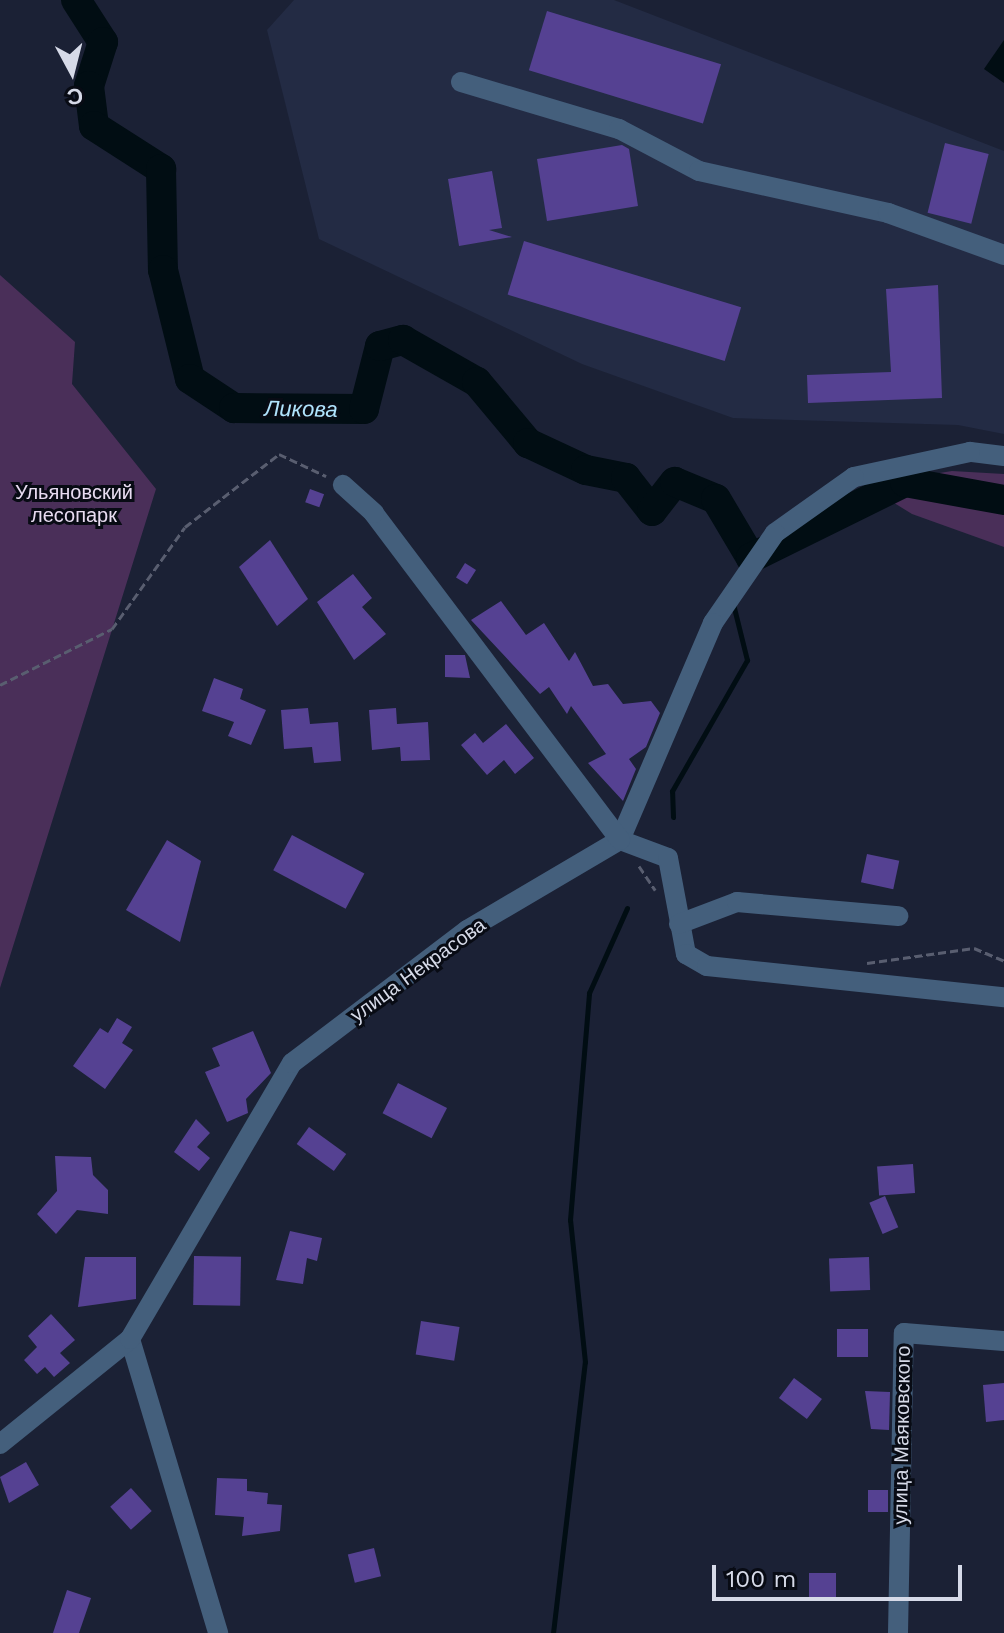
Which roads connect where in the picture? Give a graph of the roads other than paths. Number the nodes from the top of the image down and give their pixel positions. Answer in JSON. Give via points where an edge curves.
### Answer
{"nodes":[{"id":1,"x":461,"y":82,"type":"dead end"},
{"id":2,"x":1004,"y":255,"type":"edge"},
{"id":3,"x":1004,"y":456,"type":"edge"},
{"id":4,"x":343,"y":485,"type":"road end"},
{"id":5,"x":620,"y":840,"type":"junction"},
{"id":6,"x":898,"y":916,"type":"dead end"},
{"id":7,"x":679,"y":924,"type":"junction"},
{"id":8,"x":1004,"y":997,"type":"edge"},
{"id":9,"x":130,"y":1339,"type":"junction"},
{"id":10,"x":1004,"y":1341,"type":"edge"},
{"id":11,"x":0,"y":1444,"type":"edge"},
{"id":12,"x":218,"y":1633,"type":"edge"},
{"id":13,"x":898,"y":1633,"type":"edge"}],
"edges":[{"from":1,"to":2,"type":"street","via":[[619,129],[699,171],[888,213]]},
{"from":3,"to":5,"type":"street","via":[[970,452],[854,477],[775,533],[725,605]]},
{"from":4,"to":5,"type":"street","via":[[374,513]]},
{"from":5,"to":7,"type":"street","via":[[668,858]]},
{"from":5,"to":9,"type":"street","name":"улица Некрасова","via":[[467,930],[292,1063]]},
{"from":6,"to":7,"type":"street","via":[[737,902]]},
{"from":7,"to":8,"type":"street","via":[[686,954],[707,966]]},
{"from":9,"to":11,"type":"street","name":"улица Некрасова"},
{"from":9,"to":12,"type":"street"},
{"from":10,"to":13,"type":"street","name":"улица Маяковского","via":[[904,1333]]}]}
